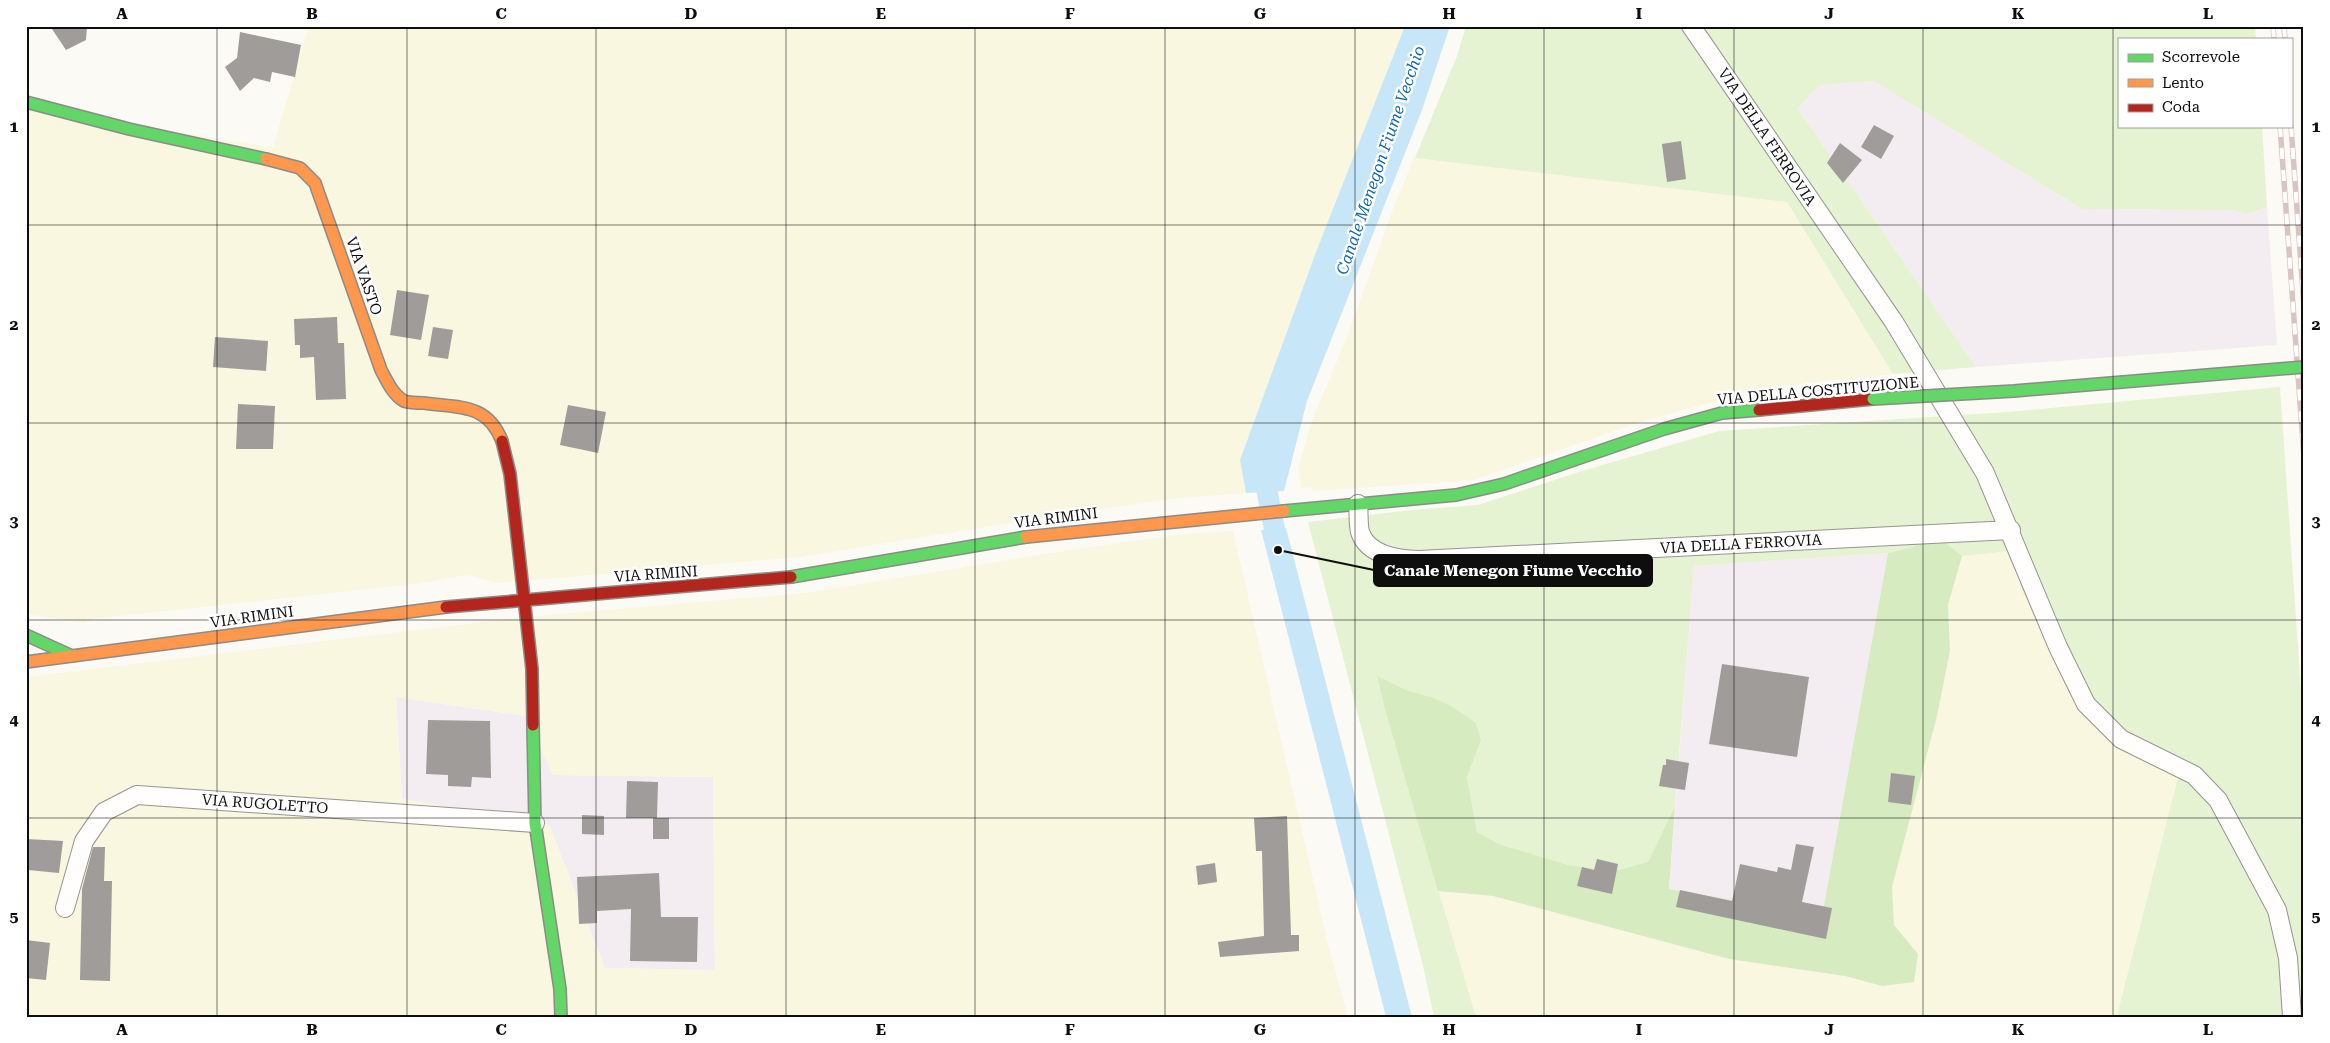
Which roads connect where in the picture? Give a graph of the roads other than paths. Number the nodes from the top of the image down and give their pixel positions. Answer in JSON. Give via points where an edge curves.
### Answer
{"nodes":[{"id":1,"x":1691,"y":26,"type":"edge"},
{"id":2,"x":26,"y":102,"type":"edge"},
{"id":3,"x":2304,"y":367,"type":"edge"},
{"id":4,"x":1358,"y":504,"type":"junction"},
{"id":5,"x":1287,"y":511,"type":"joint"},
{"id":6,"x":2011,"y":530,"type":"junction"},
{"id":7,"x":524,"y":599,"type":"junction"},
{"id":8,"x":26,"y":635,"type":"edge"},
{"id":9,"x":72,"y":656,"type":"junction"},
{"id":10,"x":26,"y":662,"type":"edge"},
{"id":11,"x":535,"y":823,"type":"junction"},
{"id":12,"x":65,"y":908,"type":"dead end"},
{"id":13,"x":561,"y":1017,"type":"edge"},
{"id":14,"x":2292,"y":1017,"type":"edge"}],
"edges":[{"from":1,"to":6,"type":"street","name":"VIA DELLA FERROVIA","via":[[1894,322],[1985,473]]},
{"from":2,"to":7,"type":"main road","name":"VIA VASTO","via":[[300,168],[316,183],[392,390],[405,401],[468,409],[484,415],[496,426],[510,474]]},
{"from":3,"to":4,"type":"main road","name":"VIA DELLA COSTITUZIONE","bridge":true,"via":[[1722,413],[1664,429],[1504,484],[1456,495]]},
{"from":4,"to":5,"type":"main road","name":"VIA DELLA COSTITUZIONE"},
{"from":4,"to":6,"type":"street","name":"VIA DELLA FERROVIA","via":[[1360,533],[1380,554],[1419,560]]},
{"from":5,"to":7,"type":"main road","name":"VIA RIMINI","via":[[1035,534],[778,579]]},
{"from":6,"to":14,"type":"street","name":"VIA DELLA FERROVIA","via":[[2058,647],[2086,704],[2121,739],[2194,776],[2218,800],[2277,910],[2288,958]]},
{"from":7,"to":9,"type":"main road","name":"VIA RIMINI"},
{"from":7,"to":11,"type":"main road","via":[[532,669]]},
{"from":8,"to":9,"type":"main road"},
{"from":9,"to":10,"type":"main road","name":"VIA RIMINI"},
{"from":11,"to":12,"type":"street","name":"VIA RUGOLETTO","via":[[137,795],[104,812],[84,841]]},
{"from":11,"to":13,"type":"main road","via":[[560,989]]}]}
